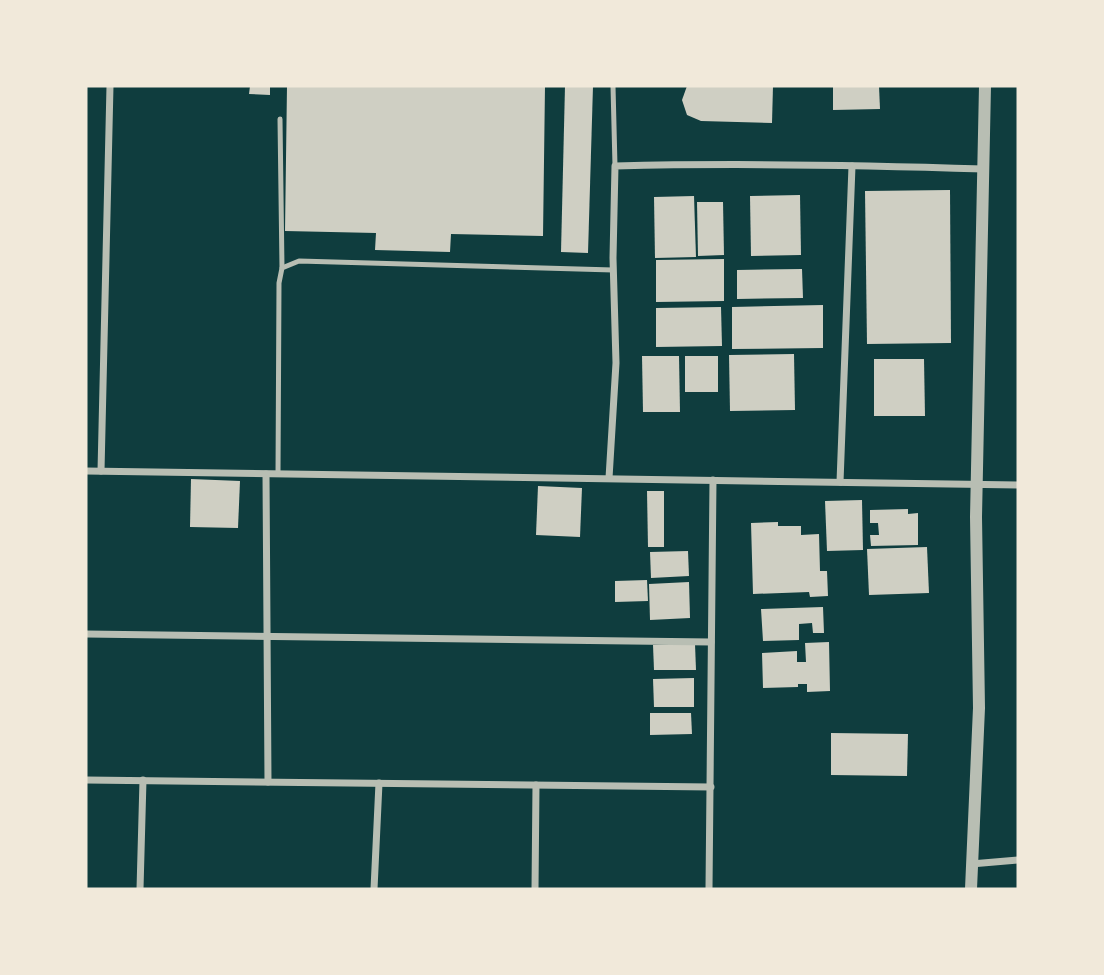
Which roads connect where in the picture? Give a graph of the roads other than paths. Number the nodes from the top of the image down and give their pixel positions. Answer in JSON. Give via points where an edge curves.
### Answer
{"nodes":[{"id":1,"x":110,"y":86,"type":"edge"},
{"id":2,"x":613,"y":86,"type":"edge"},
{"id":3,"x":985,"y":86,"type":"edge"},
{"id":4,"x":280,"y":118,"type":"dead end"},
{"id":5,"x":615,"y":166,"type":"junction"},
{"id":6,"x":852,"y":166,"type":"junction"},
{"id":7,"x":984,"y":169,"type":"junction"},
{"id":8,"x":282,"y":268,"type":"junction"},
{"id":9,"x":613,"y":270,"type":"junction"},
{"id":10,"x":86,"y":471,"type":"edge"},
{"id":11,"x":101,"y":471,"type":"junction"},
{"id":12,"x":266,"y":474,"type":"junction"},
{"id":13,"x":278,"y":474,"type":"junction"},
{"id":14,"x":609,"y":478,"type":"junction"},
{"id":15,"x":713,"y":480,"type":"junction"},
{"id":16,"x":840,"y":482,"type":"junction"},
{"id":17,"x":976,"y":483,"type":"junction"},
{"id":18,"x":1018,"y":485,"type":"edge"},
{"id":19,"x":86,"y":634,"type":"edge"},
{"id":20,"x":267,"y":636,"type":"junction"},
{"id":21,"x":711,"y":642,"type":"junction"},
{"id":22,"x":86,"y":780,"type":"edge"},
{"id":23,"x":143,"y":780,"type":"junction"},
{"id":24,"x":268,"y":782,"type":"junction"},
{"id":25,"x":379,"y":783,"type":"junction"},
{"id":26,"x":536,"y":785,"type":"junction"},
{"id":27,"x":711,"y":787,"type":"junction"},
{"id":28,"x":1018,"y":860,"type":"edge"},
{"id":29,"x":971,"y":864,"type":"junction"},
{"id":30,"x":140,"y":889,"type":"edge"},
{"id":31,"x":374,"y":889,"type":"edge"},
{"id":32,"x":535,"y":889,"type":"edge"},
{"id":33,"x":709,"y":889,"type":"edge"},
{"id":34,"x":971,"y":889,"type":"edge"}],
"edges":[{"from":1,"to":11,"type":"street"},
{"from":2,"to":5,"type":"lane"},
{"from":3,"to":7,"type":"street"},
{"from":4,"to":8,"type":"lane"},
{"from":5,"to":6,"type":"street"},
{"from":5,"to":9,"type":"street"},
{"from":6,"to":7,"type":"street"},
{"from":6,"to":16,"type":"street"},
{"from":7,"to":17,"type":"street"},
{"from":8,"to":9,"type":"lane","via":[[299,261]]},
{"from":8,"to":13,"type":"lane"},
{"from":9,"to":14,"type":"street","via":[[616,363]]},
{"from":10,"to":11,"type":"street"},
{"from":11,"to":12,"type":"street"},
{"from":12,"to":13,"type":"street"},
{"from":12,"to":20,"type":"street"},
{"from":13,"to":14,"type":"street"},
{"from":14,"to":15,"type":"street"},
{"from":15,"to":16,"type":"street"},
{"from":15,"to":21,"type":"street"},
{"from":16,"to":17,"type":"street"},
{"from":17,"to":18,"type":"street"},
{"from":17,"to":29,"type":"street","via":[[979,708]]},
{"from":19,"to":20,"type":"street"},
{"from":20,"to":21,"type":"street"},
{"from":20,"to":24,"type":"street"},
{"from":21,"to":27,"type":"street"},
{"from":22,"to":23,"type":"street"},
{"from":23,"to":24,"type":"street"},
{"from":23,"to":30,"type":"street"},
{"from":24,"to":25,"type":"street"},
{"from":25,"to":26,"type":"street"},
{"from":25,"to":31,"type":"street"},
{"from":26,"to":27,"type":"street"},
{"from":26,"to":32,"type":"street"},
{"from":27,"to":33,"type":"street"},
{"from":28,"to":29,"type":"street"},
{"from":29,"to":34,"type":"street"}]}
